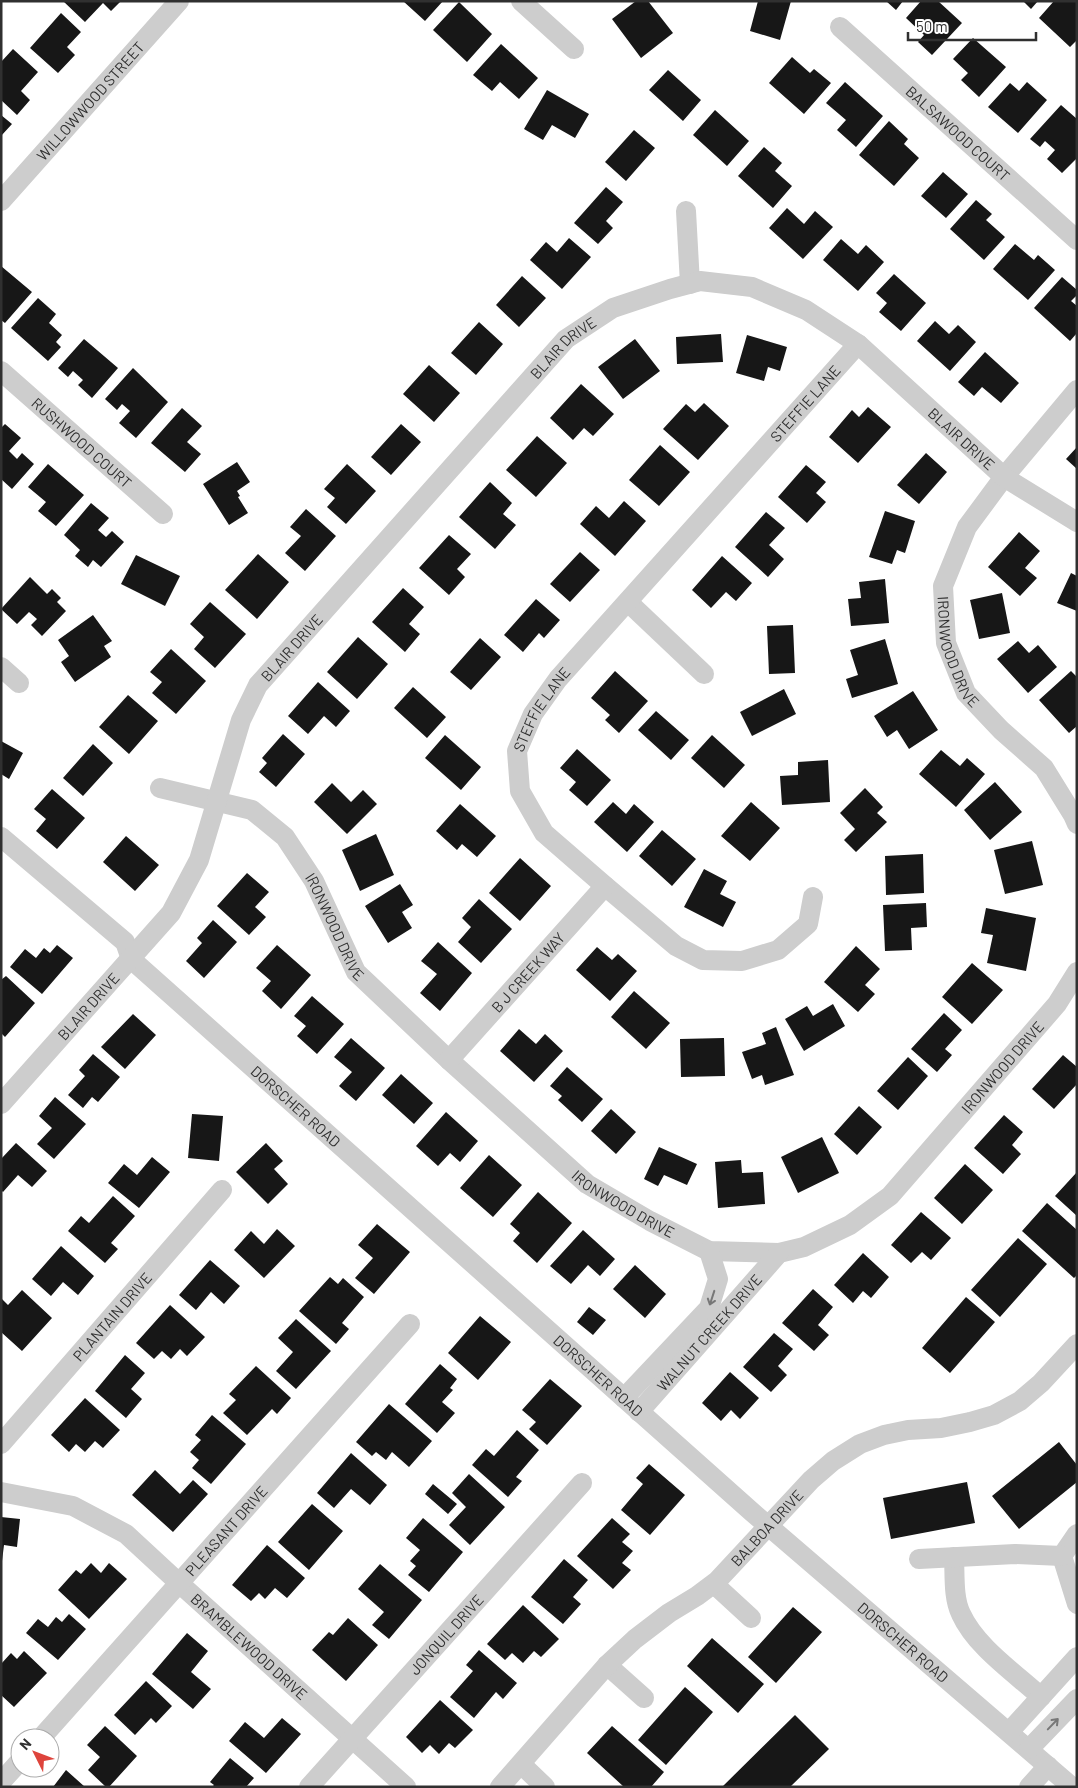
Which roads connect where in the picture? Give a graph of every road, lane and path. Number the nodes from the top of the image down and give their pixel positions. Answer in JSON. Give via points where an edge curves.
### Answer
{"nodes":[{"id":1,"x":179,"y":1,"type":"edge"},
{"id":2,"x":521,"y":1,"type":"edge"},
{"id":3,"x":840,"y":26,"type":"dead end"},
{"id":4,"x":574,"y":49,"type":"dead end"},
{"id":5,"x":1,"y":201,"type":"edge"},
{"id":6,"x":686,"y":211,"type":"dead end"},
{"id":7,"x":1077,"y":240,"type":"edge"},
{"id":8,"x":690,"y":284,"type":"junction"},
{"id":9,"x":858,"y":344,"type":"junction"},
{"id":10,"x":1,"y":371,"type":"edge"},
{"id":11,"x":1077,"y":390,"type":"edge"},
{"id":12,"x":1004,"y":477,"type":"junction"},
{"id":13,"x":163,"y":514,"type":"dead end"},
{"id":14,"x":1077,"y":522,"type":"edge"},
{"id":15,"x":628,"y":602,"type":"junction"},
{"id":16,"x":1,"y":667,"type":"edge"},
{"id":17,"x":704,"y":674,"type":"dead end"},
{"id":18,"x":19,"y":683,"type":"dead end"},
{"id":19,"x":160,"y":788,"type":"dead end"},
{"id":20,"x":217,"y":802,"type":"junction"},
{"id":21,"x":1077,"y":824,"type":"edge"},
{"id":22,"x":1,"y":837,"type":"edge"},
{"id":23,"x":605,"y":886,"type":"junction"},
{"id":24,"x":813,"y":897,"type":"dead end"},
{"id":25,"x":130,"y":959,"type":"junction"},
{"id":26,"x":1077,"y":972,"type":"edge"},
{"id":27,"x":449,"y":1060,"type":"junction"},
{"id":28,"x":1,"y":1104,"type":"edge"},
{"id":29,"x":222,"y":1190,"type":"dead end"},
{"id":30,"x":709,"y":1251,"type":"junction"},
{"id":31,"x":779,"y":1253,"type":"junction"},
{"id":32,"x":410,"y":1324,"type":"dead end"},
{"id":33,"x":1077,"y":1344,"type":"edge"},
{"id":34,"x":624,"y":1398,"type":"junction"},
{"id":35,"x":639,"y":1412,"type":"junction"},
{"id":36,"x":1,"y":1444,"type":"edge"},
{"id":37,"x":582,"y":1484,"type":"dead end"},
{"id":38,"x":1,"y":1492,"type":"edge"},
{"id":39,"x":768,"y":1526,"type":"junction"},
{"id":40,"x":1077,"y":1534,"type":"edge"},
{"id":41,"x":1062,"y":1556,"type":"junction"},
{"id":42,"x":954,"y":1557,"type":"junction"},
{"id":43,"x":920,"y":1559,"type":"dead end"},
{"id":44,"x":179,"y":1583,"type":"junction"},
{"id":45,"x":714,"y":1584,"type":"junction"},
{"id":46,"x":1077,"y":1604,"type":"edge"},
{"id":47,"x":751,"y":1618,"type":"dead end"},
{"id":48,"x":1077,"y":1657,"type":"edge"},
{"id":49,"x":607,"y":1665,"type":"junction"},
{"id":50,"x":1041,"y":1697,"type":"junction"},
{"id":51,"x":644,"y":1698,"type":"dead end"},
{"id":52,"x":1077,"y":1699,"type":"edge"},
{"id":53,"x":50,"y":1728,"type":"edge"},
{"id":54,"x":1010,"y":1732,"type":"junction"},
{"id":55,"x":353,"y":1739,"type":"junction"},
{"id":56,"x":1029,"y":1749,"type":"junction"},
{"id":57,"x":521,"y":1764,"type":"junction"},
{"id":58,"x":1048,"y":1766,"type":"junction"},
{"id":59,"x":10,"y":1772,"type":"edge"},
{"id":60,"x":1,"y":1782,"type":"edge"},
{"id":61,"x":1070,"y":1786,"type":"edge"},
{"id":62,"x":309,"y":1787,"type":"edge"},
{"id":63,"x":406,"y":1787,"type":"edge"},
{"id":64,"x":500,"y":1787,"type":"edge"},
{"id":65,"x":545,"y":1787,"type":"edge"},
{"id":66,"x":1029,"y":1787,"type":"edge"}],
"edges":[{"from":1,"to":5,"type":"street","name":"WILLOWWOOD STREET"},
{"from":2,"to":4,"type":"street"},
{"from":3,"to":7,"type":"street","name":"BALSAWOOD COURT"},
{"from":6,"to":8,"type":"street"},
{"from":8,"to":9,"type":"street","name":"BLAIR DRIVE","via":[[700,281],[752,287],[806,310]]},
{"from":8,"to":20,"type":"street","name":"BLAIR DRIVE","via":[[613,308],[566,339],[258,685],[241,720]]},
{"from":9,"to":12,"type":"street","name":"BLAIR DRIVE"},
{"from":9,"to":15,"type":"street","name":"STEFFIE LANE"},
{"from":10,"to":13,"type":"street","name":"RUSHWOOD COURT"},
{"from":11,"to":12,"type":"street","name":"IRONWOOD DRIVE"},
{"from":12,"to":14,"type":"street","name":"BLAIR DRIVE"},
{"from":12,"to":21,"type":"street","name":"IRONWOOD DRIVE","via":[[967,527],[943,586],[946,643],[966,693],[1044,768]]},
{"from":15,"to":17,"type":"street"},
{"from":15,"to":23,"type":"street","name":"STEFFIE LANE","via":[[558,679],[534,714],[517,751],[520,791],[544,833]]},
{"from":16,"to":18,"type":"street"},
{"from":19,"to":20,"type":"street","name":"IRONWOOD DRIVE"},
{"from":20,"to":25,"type":"street","name":"BLAIR DRIVE","via":[[199,860],[171,913]]},
{"from":20,"to":27,"type":"street","name":"IRONWOOD DRIVE","via":[[252,810],[285,837],[314,881],[356,972]]},
{"from":22,"to":25,"type":"street","via":[[125,942]]},
{"from":23,"to":24,"type":"street","name":"STEFFIE LANE","via":[[676,946],[703,960],[742,961],[778,950],[808,924]]},
{"from":23,"to":27,"type":"street","name":"B J CREEK WAY"},
{"from":25,"to":28,"type":"street","name":"BLAIR DRIVE"},
{"from":25,"to":34,"type":"street","name":"DORSCHER ROAD"},
{"from":26,"to":31,"type":"street","name":"IRONWOOD DRIVE","via":[[1057,1004],[890,1196],[850,1225],[804,1247]]},
{"from":27,"to":30,"type":"street","name":"IRONWOOD DRIVE","via":[[588,1184]]},
{"from":29,"to":36,"type":"street","name":"PLANTAIN DRIVE"},
{"from":30,"to":31,"type":"street","name":"IRONWOOD DRIVE"},
{"from":30,"to":34,"type":"street","name":"WALNUT CREEK DRIVE","one_way":true,"via":[[718,1279],[709,1308]]},
{"from":31,"to":35,"type":"street","name":"WALNUT CREEK DRIVE"},
{"from":32,"to":44,"type":"street","name":"PLEASANT DRIVE"},
{"from":33,"to":39,"type":"street","name":"BALBOA DRIVE","via":[[1020,1401],[994,1415],[942,1428],[884,1435],[860,1444],[811,1480]]},
{"from":34,"to":35,"type":"street","name":"DORSCHER ROAD"},
{"from":35,"to":39,"type":"street","name":"DORSCHER ROAD"},
{"from":37,"to":55,"type":"street","name":"JONQUIL DRIVE"},
{"from":38,"to":44,"type":"street","name":"BRAMBLEWOOD DRIVE","via":[[73,1506],[126,1534]]},
{"from":39,"to":45,"type":"street","name":"BALBOA DRIVE"},
{"from":39,"to":54,"type":"street","name":"DORSCHER ROAD"},
{"from":40,"to":41,"type":"street"},
{"from":41,"to":42,"type":"street"},
{"from":41,"to":46,"type":"street"},
{"from":42,"to":43,"type":"street"},
{"from":42,"to":50,"type":"street","via":[[960,1614],[975,1637]]},
{"from":44,"to":53,"type":"street","name":"PLEASANT DRIVE"},
{"from":44,"to":55,"type":"street","name":"BRAMBLEWOOD DRIVE"},
{"from":45,"to":47,"type":"street"},
{"from":45,"to":49,"type":"street","name":"BALBOA DRIVE","via":[[669,1613]]},
{"from":48,"to":50,"type":"street"},
{"from":49,"to":51,"type":"street"},
{"from":49,"to":57,"type":"street","name":"BALBOA DRIVE"},
{"from":50,"to":54,"type":"street"},
{"from":56,"to":52,"type":"street","one_way":true},
{"from":54,"to":56,"type":"street","name":"DORSCHER ROAD"},
{"from":55,"to":62,"type":"street","name":"JONQUIL DRIVE"},
{"from":55,"to":63,"type":"street","name":"BRAMBLEWOOD DRIVE"},
{"from":56,"to":58,"type":"street","name":"DORSCHER ROAD"},
{"from":57,"to":64,"type":"street","name":"BALBOA DRIVE"},
{"from":57,"to":65,"type":"street"},
{"from":58,"to":61,"type":"street","name":"DORSCHER ROAD"},
{"from":58,"to":66,"type":"street"},
{"from":59,"to":60,"type":"street"}]}
